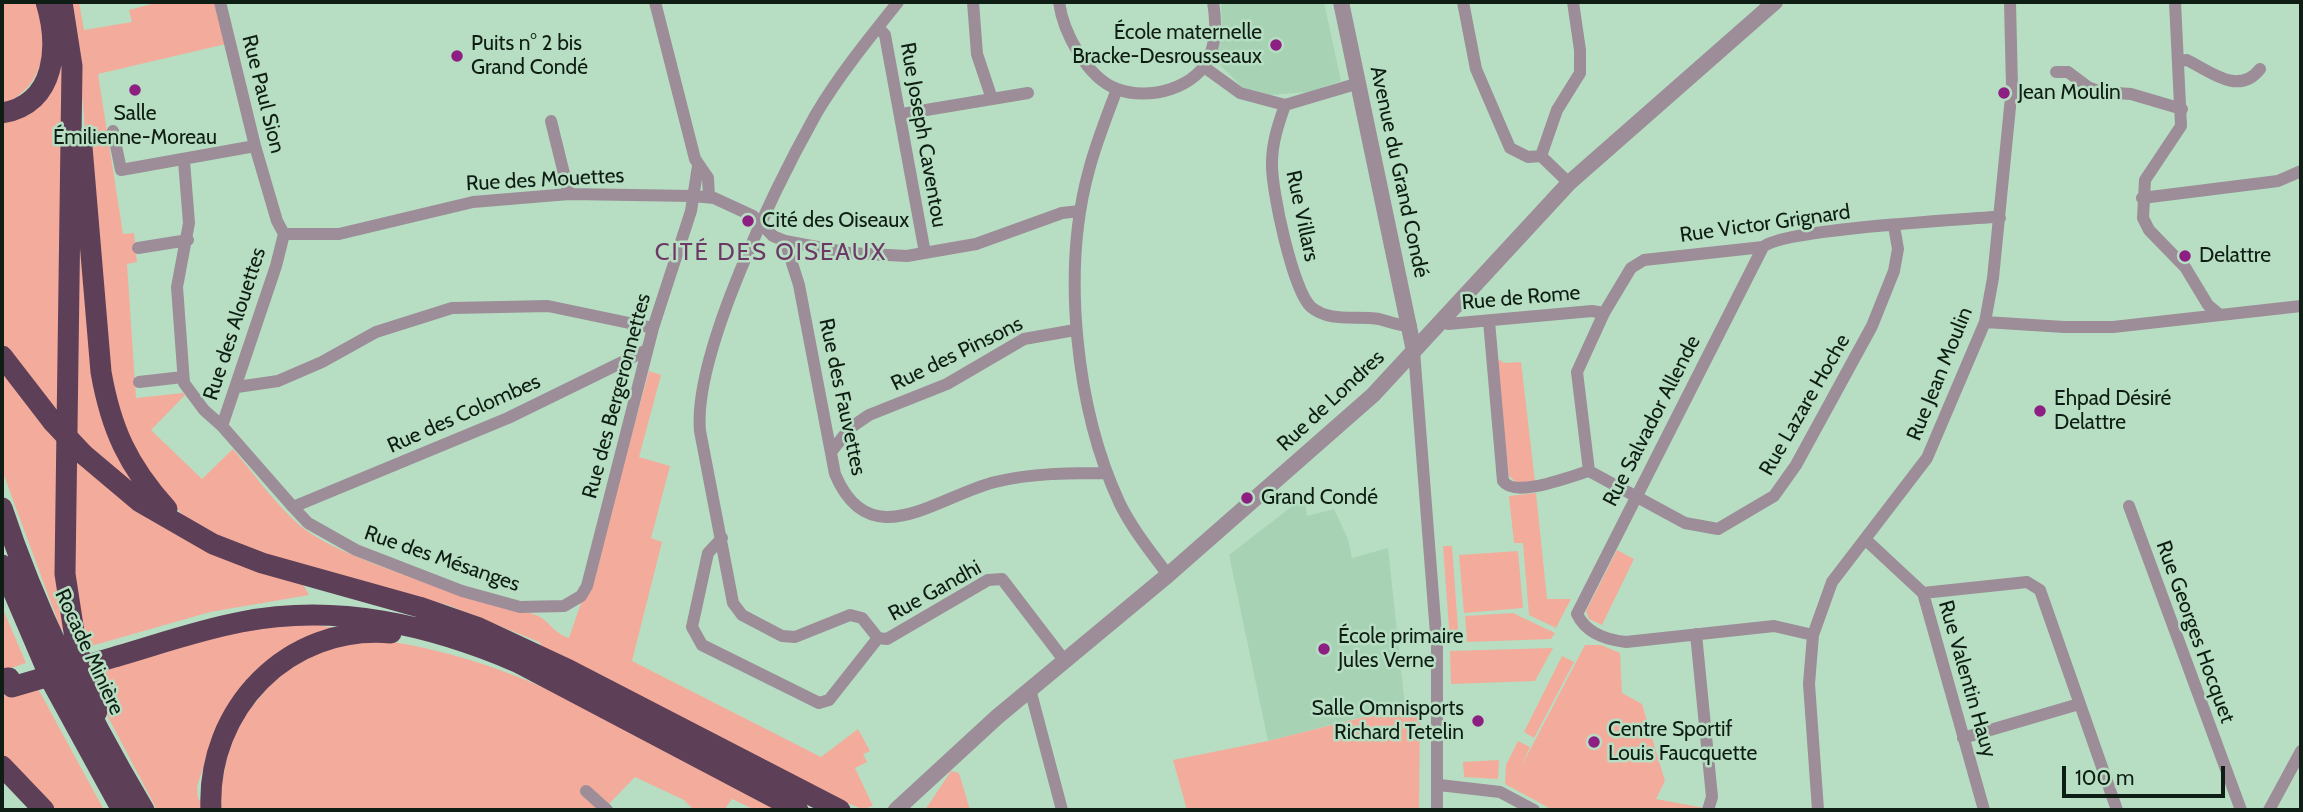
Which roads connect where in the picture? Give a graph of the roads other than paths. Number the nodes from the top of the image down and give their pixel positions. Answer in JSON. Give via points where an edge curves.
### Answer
{"nodes":[{"id":1,"x":46,"y":2,"type":"edge"},
{"id":2,"x":62,"y":2,"type":"edge"},
{"id":3,"x":220,"y":2,"type":"edge"},
{"id":4,"x":655,"y":2,"type":"edge"},
{"id":5,"x":898,"y":2,"type":"edge"},
{"id":6,"x":973,"y":2,"type":"edge"},
{"id":7,"x":1059,"y":2,"type":"edge"},
{"id":8,"x":1213,"y":2,"type":"edge"},
{"id":9,"x":1341,"y":2,"type":"edge"},
{"id":10,"x":1463,"y":2,"type":"edge"},
{"id":11,"x":1573,"y":2,"type":"edge"},
{"id":12,"x":1775,"y":2,"type":"edge"},
{"id":13,"x":2010,"y":2,"type":"edge"},
{"id":14,"x":2175,"y":2,"type":"edge"},
{"id":15,"x":878,"y":27,"type":"junction"},
{"id":16,"x":2178,"y":61,"type":"junction"},
{"id":17,"x":72,"y":66,"type":"junction"},
{"id":18,"x":1204,"y":67,"type":"junction"},
{"id":19,"x":2260,"y":69,"type":"dead end"},
{"id":20,"x":2056,"y":72,"type":"dead end"},
{"id":21,"x":1359,"y":83,"type":"junction"},
{"id":22,"x":1117,"y":89,"type":"junction"},
{"id":23,"x":1028,"y":93,"type":"dead end"},
{"id":24,"x":992,"y":99,"type":"junction"},
{"id":25,"x":1284,"y":106,"type":"junction"},
{"id":26,"x":2182,"y":108,"type":"junction"},
{"id":27,"x":2,"y":113,"type":"edge"},
{"id":28,"x":902,"y":114,"type":"junction"},
{"id":29,"x":551,"y":121,"type":"dead end"},
{"id":30,"x":113,"y":131,"type":"dead end"},
{"id":31,"x":255,"y":146,"type":"junction"},
{"id":32,"x":1541,"y":156,"type":"junction"},
{"id":33,"x":184,"y":161,"type":"junction"},
{"id":34,"x":698,"y":166,"type":"junction"},
{"id":35,"x":2301,"y":171,"type":"edge"},
{"id":36,"x":1569,"y":183,"type":"junction"},
{"id":37,"x":569,"y":194,"type":"junction"},
{"id":38,"x":270,"y":195,"type":"joint"},
{"id":39,"x":693,"y":195,"type":"junction"},
{"id":40,"x":709,"y":197,"type":"junction"},
{"id":41,"x":2142,"y":198,"type":"junction"},
{"id":42,"x":1080,"y":211,"type":"junction"},
{"id":43,"x":2000,"y":218,"type":"junction"},
{"id":44,"x":762,"y":226,"type":"junction"},
{"id":45,"x":1894,"y":226,"type":"junction"},
{"id":46,"x":284,"y":234,"type":"junction"},
{"id":47,"x":188,"y":240,"type":"junction"},
{"id":48,"x":785,"y":241,"type":"junction"},
{"id":49,"x":1763,"y":247,"type":"junction"},
{"id":50,"x":138,"y":248,"type":"dead end"},
{"id":51,"x":925,"y":253,"type":"junction"},
{"id":52,"x":2301,"y":306,"type":"edge"},
{"id":53,"x":1604,"y":313,"type":"junction"},
{"id":54,"x":2220,"y":315,"type":"junction"},
{"id":55,"x":1442,"y":320,"type":"junction"},
{"id":56,"x":1489,"y":321,"type":"junction"},
{"id":57,"x":1985,"y":322,"type":"junction"},
{"id":58,"x":1411,"y":326,"type":"junction"},
{"id":59,"x":653,"y":328,"type":"junction"},
{"id":60,"x":1075,"y":330,"type":"junction"},
{"id":61,"x":647,"y":350,"type":"junction"},
{"id":62,"x":1413,"y":351,"type":"junction"},
{"id":63,"x":2,"y":356,"type":"edge"},
{"id":64,"x":183,"y":377,"type":"junction"},
{"id":65,"x":139,"y":382,"type":"dead end"},
{"id":66,"x":237,"y":387,"type":"junction"},
{"id":67,"x":222,"y":426,"type":"junction"},
{"id":68,"x":831,"y":452,"type":"junction"},
{"id":69,"x":1589,"y":471,"type":"junction"},
{"id":70,"x":1107,"y":473,"type":"junction"},
{"id":71,"x":1636,"y":494,"type":"junction"},
{"id":72,"x":2129,"y":506,"type":"dead end"},
{"id":73,"x":293,"y":507,"type":"junction"},
{"id":74,"x":2,"y":508,"type":"edge"},
{"id":75,"x":185,"y":529,"type":"junction"},
{"id":76,"x":722,"y":538,"type":"junction"},
{"id":77,"x":1865,"y":539,"type":"junction"},
{"id":78,"x":2,"y":565,"type":"edge"},
{"id":79,"x":1168,"y":575,"type":"junction"},
{"id":80,"x":1923,"y":593,"type":"junction"},
{"id":81,"x":573,"y":603,"type":"joint"},
{"id":82,"x":419,"y":607,"type":"junction"},
{"id":83,"x":1696,"y":635,"type":"junction"},
{"id":84,"x":1813,"y":635,"type":"junction"},
{"id":85,"x":878,"y":638,"type":"junction"},
{"id":86,"x":470,"y":642,"type":"junction"},
{"id":87,"x":116,"y":651,"type":"junction"},
{"id":88,"x":1064,"y":660,"type":"junction"},
{"id":89,"x":6,"y":684,"type":"edge"},
{"id":90,"x":1030,"y":688,"type":"junction"},
{"id":91,"x":592,"y":691,"type":"junction"},
{"id":92,"x":2079,"y":704,"type":"junction"},
{"id":93,"x":93,"y":719,"type":"junction"},
{"id":94,"x":1964,"y":738,"type":"junction"},
{"id":95,"x":2301,"y":751,"type":"edge"},
{"id":96,"x":2,"y":766,"type":"edge"},
{"id":97,"x":1439,"y":785,"type":"junction"},
{"id":98,"x":586,"y":791,"type":"dead end"},
{"id":99,"x":2273,"y":807,"type":"edge"},
{"id":100,"x":44,"y":810,"type":"edge"},
{"id":101,"x":121,"y":810,"type":"edge"},
{"id":102,"x":144,"y":810,"type":"edge"},
{"id":103,"x":211,"y":810,"type":"edge"},
{"id":104,"x":607,"y":810,"type":"edge"},
{"id":105,"x":798,"y":810,"type":"edge"},
{"id":106,"x":840,"y":810,"type":"edge"},
{"id":107,"x":896,"y":810,"type":"edge"},
{"id":108,"x":1062,"y":810,"type":"edge"},
{"id":109,"x":1437,"y":810,"type":"edge"},
{"id":110,"x":1534,"y":810,"type":"edge"},
{"id":111,"x":1708,"y":810,"type":"edge"},
{"id":112,"x":1818,"y":810,"type":"edge"},
{"id":113,"x":1984,"y":810,"type":"edge"},
{"id":114,"x":2117,"y":810,"type":"edge"},
{"id":115,"x":2241,"y":810,"type":"edge"}],
"edges":[{"from":1,"to":27,"type":"highway","via":[[53,36],[52,67],[45,84],[28,103]]},
{"from":2,"to":17,"type":"highway"},
{"from":3,"to":31,"type":"street","name":"Rue Paul Sion"},
{"from":4,"to":34,"type":"street"},
{"from":5,"to":15,"type":"street","name":"Rue Gandhi"},
{"from":6,"to":24,"type":"street","via":[[977,54]]},
{"from":7,"to":22,"type":"street","via":[[1077,48],[1097,76]]},
{"from":8,"to":18,"type":"street","via":[[1213,41]]},
{"from":9,"to":21,"type":"street","name":"Avenue du Grand Condé"},
{"from":10,"to":32,"type":"street","via":[[1476,68],[1510,148],[1528,157]]},
{"from":11,"to":32,"type":"street","via":[[1580,72],[1552,121]]},
{"from":12,"to":36,"type":"street","name":"Rue de Londres"},
{"from":13,"to":43,"type":"street","name":"Rue Jean Moulin","via":[[2012,87]]},
{"from":14,"to":16,"type":"street"},
{"from":15,"to":28,"type":"street","name":"Rue Joseph Caventou","via":[[885,35]]},
{"from":15,"to":44,"type":"street","name":"Rue Gandhi","via":[[818,112]]},
{"from":16,"to":19,"type":"street","via":[[2187,60],[2235,83],[2252,79]]},
{"from":16,"to":26,"type":"street"},
{"from":17,"to":75,"type":"highway","via":[[77,77],[107,405],[128,459],[145,486]]},
{"from":17,"to":93,"type":"highway","via":[[65,575],[76,645],[97,711]]},
{"from":18,"to":22,"type":"street","via":[[1160,93]]},
{"from":18,"to":25,"type":"street","via":[[1240,93]]},
{"from":20,"to":26,"type":"street","via":[[2068,72],[2101,92],[2131,94]]},
{"from":21,"to":25,"type":"street"},
{"from":21,"to":58,"type":"street","name":"Avenue du Grand Condé"},
{"from":22,"to":42,"type":"street","via":[[1088,171]]},
{"from":23,"to":24,"type":"street"},
{"from":24,"to":28,"type":"street"},
{"from":25,"to":58,"type":"street","name":"Rue Villars","via":[[1273,144],[1272,168],[1295,278],[1307,303],[1329,316]]},
{"from":26,"to":41,"type":"street","via":[[2179,133],[2145,180]]},
{"from":28,"to":51,"type":"street","name":"Rue Joseph Caventou"},
{"from":29,"to":37,"type":"street"},
{"from":30,"to":33,"type":"street","via":[[121,170]]},
{"from":31,"to":33,"type":"street"},
{"from":31,"to":38,"type":"street","name":"Rue Paul Sion"},
{"from":32,"to":36,"type":"street"},
{"from":33,"to":47,"type":"street"},
{"from":34,"to":39,"type":"street","name":"Rue des Bergeronnettes"},
{"from":34,"to":40,"type":"street","via":[[708,178]]},
{"from":35,"to":41,"type":"street","via":[[2278,181]]},
{"from":36,"to":55,"type":"street","name":"Rue de Londres"},
{"from":37,"to":39,"type":"street","name":"Rue des Mouettes"},
{"from":37,"to":46,"type":"street","name":"Rue des Mouettes","via":[[455,204],[438,213],[339,234]]},
{"from":38,"to":46,"type":"street","name":"Rue des Alouettes"},
{"from":39,"to":40,"type":"street","name":"Rue des Mouettes"},
{"from":39,"to":59,"type":"street","name":"Rue des Bergeronnettes"},
{"from":40,"to":44,"type":"street","name":"Rue des Mouettes","via":[[753,216]]},
{"from":41,"to":54,"type":"street","via":[[2145,224],[2185,267],[2208,305]]},
{"from":42,"to":51,"type":"street","via":[[1062,213],[976,244]]},
{"from":42,"to":60,"type":"street"},
{"from":43,"to":45,"type":"street","name":"Rue Victor Grignard"},
{"from":43,"to":57,"type":"street","name":"Rue Jean Moulin"},
{"from":44,"to":48,"type":"street","name":"Rue des Mouettes"},
{"from":44,"to":76,"type":"street","name":"Rue Gandhi","via":[[723,317],[699,400],[700,431]]},
{"from":45,"to":49,"type":"street","name":"Rue Victor Grignard","via":[[1806,233]]},
{"from":45,"to":71,"type":"street","name":"Rue Lazare Hoche","via":[[1898,249],[1894,271],[1872,326],[1796,465],[1774,496],[1718,529],[1685,523]]},
{"from":46,"to":66,"type":"street","name":"Rue des Alouettes"},
{"from":47,"to":50,"type":"street"},
{"from":47,"to":64,"type":"street","via":[[177,287]]},
{"from":48,"to":51,"type":"street","via":[[883,256]]},
{"from":48,"to":68,"type":"street","name":"Rue des Fauvettes","via":[[799,285]]},
{"from":49,"to":53,"type":"street","name":"Rue Victor Grignard","via":[[1644,260],[1631,268]]},
{"from":49,"to":71,"type":"street","name":"Rue Salvador Allende"},
{"from":52,"to":54,"type":"street"},
{"from":53,"to":56,"type":"street","name":"Rue de Rome"},
{"from":53,"to":69,"type":"street","name":"Rue Victor Grignard","via":[[1577,372]]},
{"from":54,"to":57,"type":"street","via":[[2113,327]]},
{"from":55,"to":56,"type":"street","name":"Rue de Rome","via":[[1448,324]]},
{"from":55,"to":62,"type":"street","name":"Rue de Londres"},
{"from":56,"to":69,"type":"street","via":[[1503,481],[1512,488],[1534,486]]},
{"from":57,"to":77,"type":"street","name":"Rue Jean Moulin","via":[[1927,458]]},
{"from":58,"to":62,"type":"street","name":"Avenue du Grand Condé"},
{"from":59,"to":61,"type":"street","name":"Rue des Bergeronnettes"},
{"from":59,"to":66,"type":"street","via":[[548,306],[452,308],[376,332],[278,381]]},
{"from":60,"to":68,"type":"street","name":"Rue des Pinsons","via":[[1024,339],[947,384],[869,415],[850,428]]},
{"from":60,"to":70,"type":"street"},
{"from":61,"to":73,"type":"street","name":"Rue des Colombes","via":[[509,418]]},
{"from":61,"to":81,"type":"street","name":"Rue des Bergeronnettes","via":[[587,586]]},
{"from":62,"to":79,"type":"street","name":"Rue de Londres","via":[[1373,395]]},
{"from":62,"to":97,"type":"street","via":[[1437,647]]},
{"from":63,"to":75,"type":"highway","bridge":true,"via":[[83,454],[127,493]]},
{"from":64,"to":65,"type":"street"},
{"from":64,"to":67,"type":"street","name":"Rue des Mésanges","via":[[204,410]]},
{"from":66,"to":67,"type":"street","name":"Rue des Alouettes"},
{"from":67,"to":73,"type":"street","name":"Rue des Mésanges"},
{"from":68,"to":70,"type":"street","name":"Rue des Fauvettes","via":[[835,474],[849,501],[871,516],[883,518],[909,515],[971,489],[1019,477]]},
{"from":69,"to":71,"type":"street","name":"Rue Lazare Hoche"},
{"from":70,"to":79,"type":"street","via":[[1136,532]]},
{"from":71,"to":83,"type":"street","name":"Rue Salvador Allende","via":[[1577,614],[1582,625],[1609,640]]},
{"from":72,"to":115,"type":"street","name":"Rue Georges Hocquet"},
{"from":73,"to":81,"type":"street","name":"Rue des Mésanges","via":[[308,523],[356,550],[462,591],[534,609]]},
{"from":74,"to":93,"type":"highway","name":"Rocade Minière","via":[[50,633]]},
{"from":75,"to":82,"type":"highway","via":[[262,563]]},
{"from":76,"to":85,"type":"street","name":"Rue Gandhi","via":[[733,603],[741,615],[782,636],[795,637],[857,616]]},
{"from":76,"to":85,"type":"street","via":[[708,553],[692,626],[702,645],[819,703],[829,700]]},
{"from":77,"to":80,"type":"street","name":"Rue Valentin Hauy"},
{"from":77,"to":84,"type":"street","name":"Rue Jean Moulin","via":[[1832,582]]},
{"from":78,"to":101,"type":"highway","via":[[58,694]]},
{"from":79,"to":88,"type":"street","name":"Rue de Londres"},
{"from":80,"to":92,"type":"street","via":[[2027,582],[2040,590]]},
{"from":80,"to":94,"type":"street","name":"Rue Valentin Hauy"},
{"from":82,"to":87,"type":"highway","via":[[342,602],[267,606]]},
{"from":82,"to":91,"type":"highway","via":[[505,639]]},
{"from":83,"to":84,"type":"street","via":[[1774,626]]},
{"from":83,"to":111,"type":"street","via":[[1712,797]]},
{"from":84,"to":112,"type":"street","name":"Rue Jean Moulin","via":[[1809,684]]},
{"from":85,"to":88,"type":"street","name":"Rue Gandhi","via":[[887,639],[994,578],[1007,583]]},
{"from":86,"to":87,"type":"highway","via":[[377,619],[309,615],[242,622]]},
{"from":86,"to":91,"type":"highway"},
{"from":86,"to":103,"type":"highway","via":[[359,632],[290,656],[252,688],[228,721],[213,765]]},
{"from":87,"to":89,"type":"highway","bridge":true},
{"from":88,"to":90,"type":"street","name":"Rue de Londres"},
{"from":90,"to":107,"type":"street","name":"Rue de Londres"},
{"from":90,"to":108,"type":"street"},
{"from":91,"to":105,"type":"highway"},
{"from":91,"to":106,"type":"highway"},
{"from":92,"to":94,"type":"street"},
{"from":92,"to":114,"type":"street"},
{"from":93,"to":102,"type":"highway","name":"Rocade Minière"},
{"from":94,"to":113,"type":"street","name":"Rue Valentin Hauy"},
{"from":95,"to":99,"type":"street"},
{"from":96,"to":100,"type":"highway"},
{"from":97,"to":109,"type":"street"},
{"from":97,"to":110,"type":"street","via":[[1500,792]]},
{"from":98,"to":104,"type":"street"}]}
